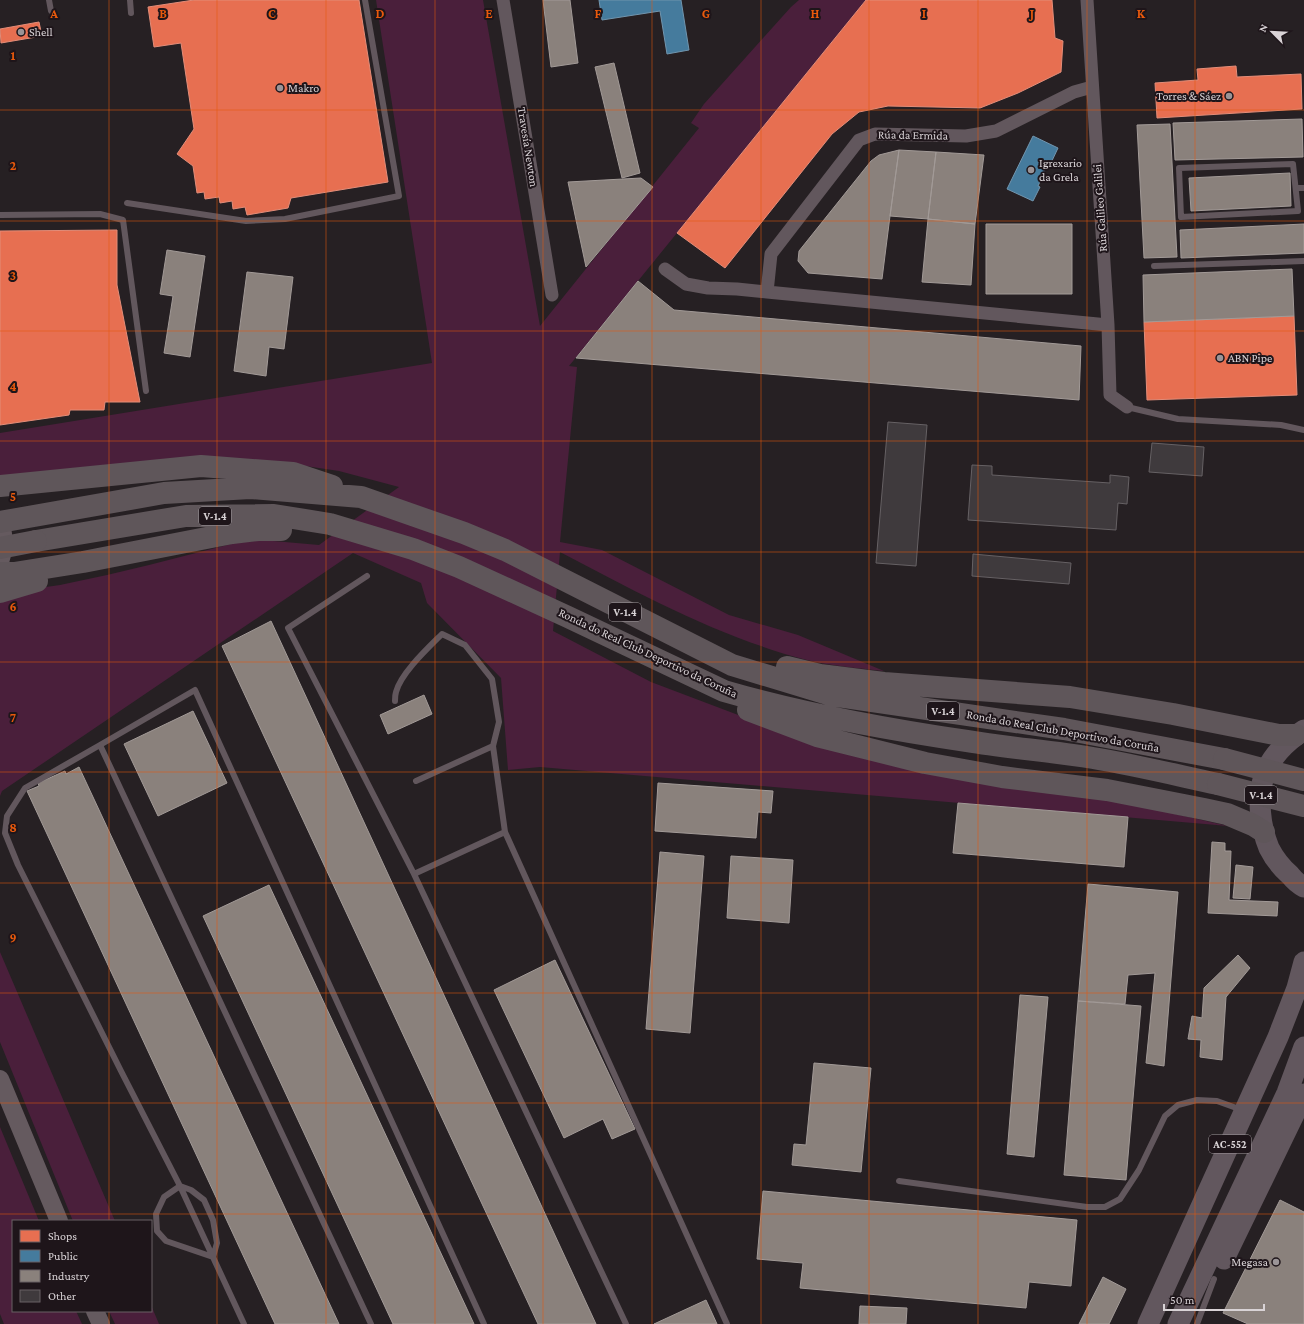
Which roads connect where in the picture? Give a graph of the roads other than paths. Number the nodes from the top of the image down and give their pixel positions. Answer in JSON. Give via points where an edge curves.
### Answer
{"nodes":[{"id":1,"x":49,"y":0,"type":"edge"},
{"id":2,"x":130,"y":0,"type":"edge"},
{"id":3,"x":365,"y":0,"type":"edge"},
{"id":4,"x":503,"y":0,"type":"edge"},
{"id":5,"x":1087,"y":0,"type":"edge"},
{"id":6,"x":51,"y":11,"type":"dead end"},
{"id":7,"x":132,"y":13,"type":"dead end"},
{"id":8,"x":1092,"y":87,"type":"junction"},
{"id":9,"x":1296,"y":188,"type":"junction"},
{"id":10,"x":1304,"y":188,"type":"edge"},
{"id":11,"x":127,"y":203,"type":"dead end"},
{"id":12,"x":0,"y":215,"type":"edge"},
{"id":13,"x":1304,"y":261,"type":"edge"},
{"id":14,"x":1154,"y":266,"type":"dead end"},
{"id":15,"x":665,"y":269,"type":"dead end"},
{"id":16,"x":767,"y":292,"type":"junction"},
{"id":17,"x":552,"y":295,"type":"dead end"},
{"id":18,"x":1108,"y":325,"type":"junction"},
{"id":19,"x":146,"y":391,"type":"dead end"},
{"id":20,"x":1127,"y":407,"type":"joint"},
{"id":21,"x":1304,"y":430,"type":"edge"},
{"id":22,"x":112,"y":474,"type":"junction"},
{"id":23,"x":0,"y":486,"type":"edge"},
{"id":24,"x":361,"y":497,"type":"junction"},
{"id":25,"x":0,"y":498,"type":"edge"},
{"id":26,"x":0,"y":522,"type":"edge"},
{"id":27,"x":393,"y":543,"type":"junction"},
{"id":28,"x":0,"y":548,"type":"edge"},
{"id":29,"x":0,"y":562,"type":"edge"},
{"id":30,"x":83,"y":562,"type":"junction"},
{"id":31,"x":0,"y":573,"type":"edge"},
{"id":32,"x":367,"y":576,"type":"dead end"},
{"id":33,"x":0,"y":592,"type":"edge"},
{"id":34,"x":670,"y":635,"type":"junction"},
{"id":35,"x":724,"y":691,"type":"junction"},
{"id":36,"x":395,"y":701,"type":"dead end"},
{"id":37,"x":1300,"y":733,"type":"edge"},
{"id":38,"x":100,"y":745,"type":"junction"},
{"id":39,"x":493,"y":746,"type":"junction"},
{"id":40,"x":1304,"y":780,"type":"edge"},
{"id":41,"x":416,"y":781,"type":"dead end"},
{"id":42,"x":1304,"y":806,"type":"edge"},
{"id":43,"x":505,"y":832,"type":"junction"},
{"id":44,"x":1264,"y":832,"type":"junction"},
{"id":45,"x":414,"y":874,"type":"junction"},
{"id":46,"x":1302,"y":888,"type":"edge"},
{"id":47,"x":1304,"y":962,"type":"edge"},
{"id":48,"x":1304,"y":1002,"type":"edge"},
{"id":49,"x":1304,"y":1047,"type":"edge"},
{"id":50,"x":0,"y":1079,"type":"edge"},
{"id":51,"x":1304,"y":1094,"type":"edge"},
{"id":52,"x":1245,"y":1111,"type":"junction"},
{"id":53,"x":899,"y":1181,"type":"dead end"},
{"id":54,"x":180,"y":1186,"type":"junction"},
{"id":55,"x":59,"y":1220,"type":"edge"},
{"id":56,"x":213,"y":1257,"type":"junction"},
{"id":57,"x":1214,"y":1279,"type":"junction"},
{"id":58,"x":1161,"y":1295,"type":"junction"},
{"id":59,"x":95,"y":1312,"type":"edge"},
{"id":60,"x":101,"y":1324,"type":"edge"},
{"id":61,"x":244,"y":1324,"type":"edge"},
{"id":62,"x":371,"y":1324,"type":"edge"},
{"id":63,"x":484,"y":1324,"type":"edge"},
{"id":64,"x":626,"y":1324,"type":"edge"},
{"id":65,"x":727,"y":1324,"type":"edge"},
{"id":66,"x":1144,"y":1324,"type":"edge"},
{"id":67,"x":1148,"y":1324,"type":"edge"},
{"id":68,"x":1157,"y":1324,"type":"edge"},
{"id":69,"x":1178,"y":1324,"type":"edge"},
{"id":70,"x":1192,"y":1324,"type":"edge"},
{"id":71,"x":1197,"y":1324,"type":"edge"}],
"edges":[{"from":1,"to":6,"type":"lane"},
{"from":2,"to":7,"type":"lane"},
{"from":3,"to":11,"type":"lane","via":[[400,196],[285,219],[246,221]]},
{"from":4,"to":17,"type":"street","name":"Travesía Newton"},
{"from":5,"to":8,"type":"street","name":"Rúa Galileo Galilei"},
{"from":8,"to":16,"type":"street","name":"Rúa da Ermida","via":[[1074,92],[996,131],[966,136],[875,134],[859,140],[771,254]]},
{"from":8,"to":18,"type":"street","name":"Rúa Galileo Galilei"},
{"from":9,"to":9,"type":"lane","via":[[1298,211],[1181,217],[1179,168],[1293,164]]},
{"from":9,"to":10,"type":"lane"},
{"from":12,"to":19,"type":"lane","via":[[100,214],[123,220]]},
{"from":13,"to":14,"type":"lane"},
{"from":15,"to":16,"type":"street","via":[[686,284]]},
{"from":16,"to":18,"type":"street"},
{"from":18,"to":20,"type":"street","name":"Rúa Galileo Galilei","via":[[1110,395]]},
{"from":20,"to":21,"type":"lane","via":[[1178,419],[1281,425]]},
{"from":22,"to":23,"type":"highway"},
{"from":22,"to":24,"type":"highway","via":[[201,466],[293,473]]},
{"from":22,"to":25,"type":"highway"},
{"from":24,"to":26,"type":"highway","name":"Ronda do Real Club Deportivo da Coruña","number":"V-1.4","via":[[250,488],[164,493]]},
{"from":24,"to":34,"type":"highway","name":"Ronda do Real Club Deportivo da Coruña","number":"V-1.4","via":[[505,550]]},
{"from":26,"to":29,"type":"main road","via":[[4,534],[4,548]]},
{"from":27,"to":28,"type":"highway","name":"Ronda do Real Club Deportivo da Coruña","number":"V-1.4","bridge":true,"via":[[330,524],[274,515],[186,516]]},
{"from":27,"to":30,"type":"highway","via":[[315,532],[258,530]]},
{"from":27,"to":35,"type":"highway","name":"Ronda do Real Club Deportivo da Coruña","number":"V-1.4","via":[[458,567]]},
{"from":30,"to":31,"type":"highway"},
{"from":30,"to":33,"type":"highway","via":[[65,573]]},
{"from":32,"to":45,"type":"lane","via":[[288,628]]},
{"from":34,"to":37,"type":"highway","via":[[820,675],[884,683],[1070,697],[1279,735]]},
{"from":34,"to":40,"type":"highway","name":"Ronda do Real Club Deportivo da Coruña","number":"V-1.4","bridge":true,"via":[[732,665],[831,695],[1064,729],[1224,759]]},
{"from":35,"to":42,"type":"highway","name":"Ronda do Real Club Deportivo da Coruña","number":"V-1.4","bridge":true,"via":[[893,730],[1093,758],[1218,784]]},
{"from":35,"to":44,"type":"highway","via":[[747,709],[817,736],[925,763],[1002,777],[1107,790],[1204,809],[1227,814]]},
{"from":36,"to":39,"type":"lane","via":[[396,691],[410,669],[442,634],[465,645],[492,679],[499,722]]},
{"from":37,"to":44,"type":"main road","via":[[1280,749],[1265,775],[1261,790]]},
{"from":38,"to":54,"type":"lane","via":[[25,788],[7,816],[5,833],[18,865]]},
{"from":38,"to":62,"type":"lane"},
{"from":38,"to":63,"type":"lane","via":[[195,690]]},
{"from":39,"to":41,"type":"lane"},
{"from":39,"to":43,"type":"lane"},
{"from":43,"to":45,"type":"lane"},
{"from":43,"to":65,"type":"lane"},
{"from":44,"to":46,"type":"main road","via":[[1270,850],[1283,869]]},
{"from":45,"to":64,"type":"lane"},
{"from":47,"to":52,"type":"main road","number":"AC-552","via":[[1278,1037]]},
{"from":48,"to":68,"type":"main road","number":"AC-552","via":[[1281,1063],[1236,1165]]},
{"from":49,"to":69,"type":"main road","number":"AC-552","via":[[1287,1093]]},
{"from":50,"to":55,"type":"main road"},
{"from":51,"to":57,"type":"main road"},
{"from":52,"to":53,"type":"lane","via":[[1217,1101],[1197,1100],[1178,1105],[1165,1116],[1139,1170],[1120,1199],[1105,1207],[1087,1207]]},
{"from":52,"to":58,"type":"main road","number":"AC-552"},
{"from":54,"to":56,"type":"lane"},
{"from":54,"to":56,"type":"lane","via":[[192,1190],[204,1200],[213,1220],[217,1243]]},
{"from":54,"to":56,"type":"lane","via":[[164,1197],[156,1214],[157,1231],[166,1241]]},
{"from":56,"to":61,"type":"lane"},
{"from":57,"to":70,"type":"main road"},
{"from":57,"to":71,"type":"lane"},
{"from":58,"to":66,"type":"lane"},
{"from":58,"to":67,"type":"main road","number":"AC-552"},
{"from":59,"to":60,"type":"main road"}]}
